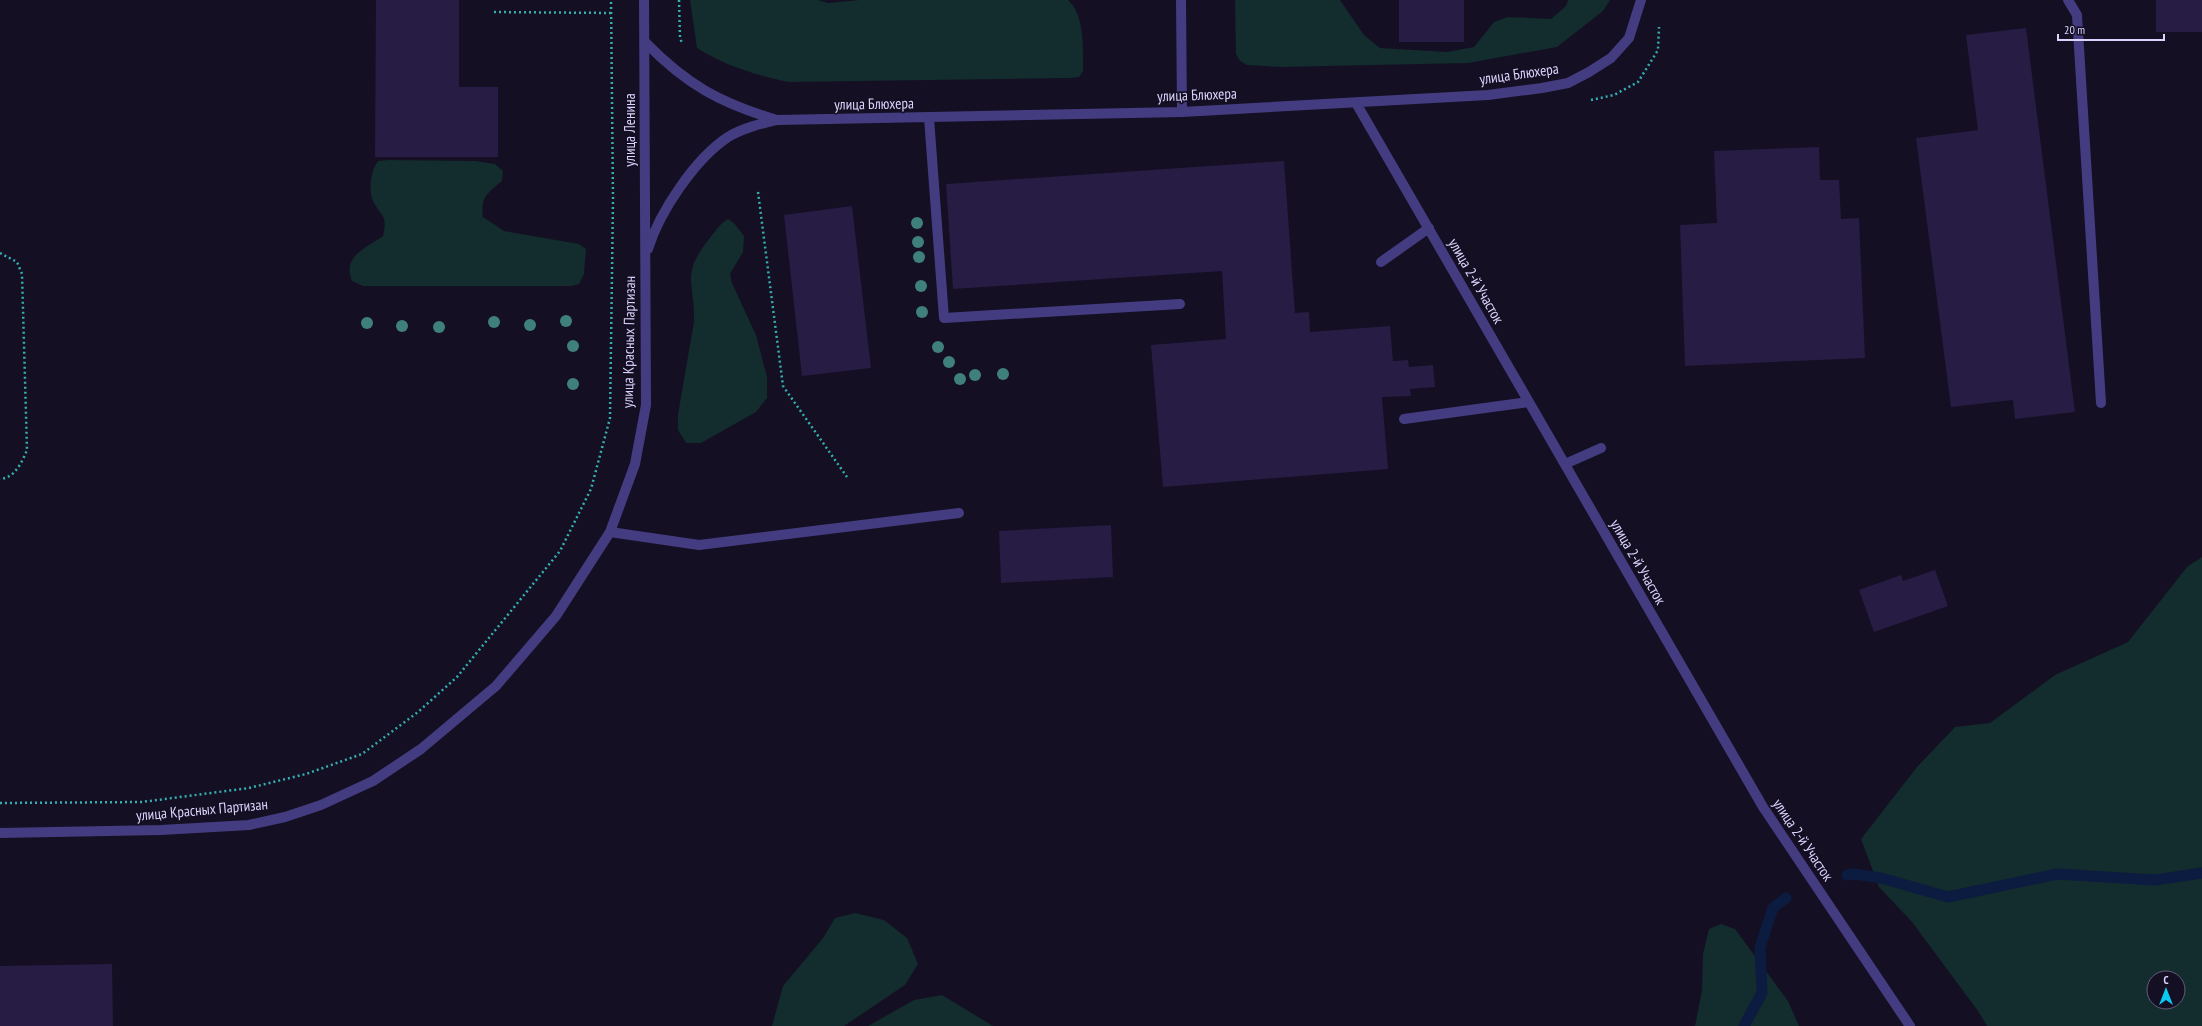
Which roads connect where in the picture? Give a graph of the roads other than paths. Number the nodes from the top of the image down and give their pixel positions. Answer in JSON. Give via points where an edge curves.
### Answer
{"nodes":[{"id":1,"x":644,"y":0,"type":"edge"},
{"id":2,"x":1181,"y":0,"type":"edge"},
{"id":3,"x":1641,"y":0,"type":"edge"},
{"id":4,"x":2068,"y":0,"type":"edge"},
{"id":5,"x":644,"y":42,"type":"junction"},
{"id":6,"x":1356,"y":103,"type":"junction"},
{"id":7,"x":1182,"y":112,"type":"junction"},
{"id":8,"x":929,"y":118,"type":"junction"},
{"id":9,"x":777,"y":120,"type":"junction"},
{"id":10,"x":1428,"y":228,"type":"junction"},
{"id":11,"x":645,"y":259,"type":"junction"},
{"id":12,"x":1381,"y":262,"type":"dead end"},
{"id":13,"x":1180,"y":304,"type":"dead end"},
{"id":14,"x":1529,"y":402,"type":"junction"},
{"id":15,"x":2101,"y":403,"type":"dead end"},
{"id":16,"x":1404,"y":419,"type":"dead end"},
{"id":17,"x":1601,"y":448,"type":"dead end"},
{"id":18,"x":1565,"y":464,"type":"junction"},
{"id":19,"x":959,"y":513,"type":"dead end"},
{"id":20,"x":610,"y":532,"type":"junction"},
{"id":21,"x":0,"y":833,"type":"edge"},
{"id":22,"x":1910,"y":1026,"type":"edge"}],
"edges":[{"from":1,"to":5,"type":"street","name":"улица Ленина"},
{"from":2,"to":7,"type":"street"},
{"from":3,"to":6,"type":"street","name":"улица Блюхера","via":[[1629,38],[1611,58],[1568,83],[1488,95]]},
{"from":4,"to":15,"type":"street","via":[[2077,15]]},
{"from":5,"to":9,"type":"street","via":[[683,78],[707,93],[749,112]]},
{"from":5,"to":11,"type":"street","name":"улица Ленина"},
{"from":6,"to":7,"type":"street","name":"улица Блюхера"},
{"from":6,"to":10,"type":"street","name":"улица 2-й Участок"},
{"from":7,"to":8,"type":"street","name":"улица Блюхера"},
{"from":8,"to":9,"type":"street","name":"улица Блюхера"},
{"from":8,"to":13,"type":"street","via":[[944,318]]},
{"from":9,"to":11,"type":"street","name":"улица Блюхера","via":[[749,127],[728,138],[688,177],[653,233]]},
{"from":10,"to":12,"type":"street"},
{"from":10,"to":14,"type":"street","name":"улица 2-й Участок"},
{"from":11,"to":20,"type":"street","name":"улица Красных Партизан","via":[[646,405],[635,464]]},
{"from":14,"to":16,"type":"street"},
{"from":14,"to":18,"type":"street","name":"улица 2-й Участок"},
{"from":17,"to":18,"type":"street"},
{"from":18,"to":22,"type":"street","name":"улица 2-й Участок","via":[[1763,807]]},
{"from":19,"to":20,"type":"street","via":[[700,545]]},
{"from":20,"to":21,"type":"street","name":"улица Красных Партизан","via":[[556,616],[496,686],[421,749],[374,781],[293,815],[249,824],[160,830]]}]}
